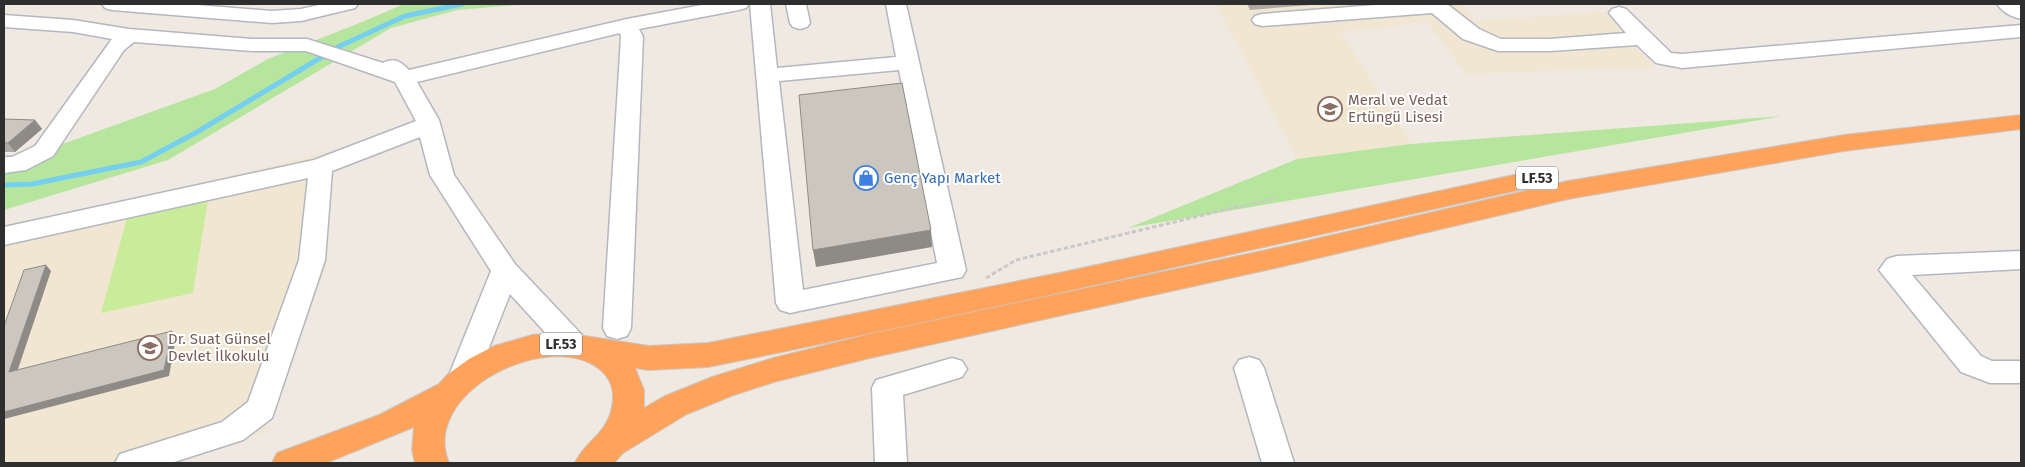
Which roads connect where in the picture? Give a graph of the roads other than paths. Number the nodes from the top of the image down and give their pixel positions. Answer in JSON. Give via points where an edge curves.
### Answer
{"nodes":[{"id":1,"x":112,"y":4,"type":"edge"},
{"id":2,"x":348,"y":4,"type":"edge"},
{"id":3,"x":739,"y":4,"type":"edge"},
{"id":4,"x":760,"y":4,"type":"edge"},
{"id":5,"x":896,"y":4,"type":"edge"},
{"id":6,"x":2007,"y":4,"type":"edge"},
{"id":7,"x":152,"y":5,"type":"edge"},
{"id":8,"x":1436,"y":5,"type":"edge"},
{"id":9,"x":4,"y":11,"type":"edge"},
{"id":10,"x":1619,"y":13,"type":"dead end"},
{"id":11,"x":2021,"y":13,"type":"edge"},
{"id":12,"x":1262,"y":20,"type":"dead end"},
{"id":13,"x":4,"y":21,"type":"edge"},
{"id":14,"x":628,"y":25,"type":"junction"},
{"id":15,"x":2021,"y":31,"type":"edge"},
{"id":16,"x":1642,"y":38,"type":"junction"},
{"id":17,"x":4,"y":39,"type":"edge"},
{"id":18,"x":122,"y":40,"type":"junction"},
{"id":19,"x":316,"y":41,"type":"junction"},
{"id":20,"x":908,"y":62,"type":"junction"},
{"id":21,"x":768,"y":76,"type":"junction"},
{"id":22,"x":404,"y":78,"type":"junction"},
{"id":23,"x":2021,"y":106,"type":"edge"},
{"id":24,"x":2021,"y":122,"type":"edge"},
{"id":25,"x":428,"y":125,"type":"junction"},
{"id":26,"x":4,"y":164,"type":"edge"},
{"id":27,"x":320,"y":167,"type":"junction"},
{"id":28,"x":4,"y":236,"type":"edge"},
{"id":29,"x":2021,"y":260,"type":"edge"},
{"id":30,"x":505,"y":271,"type":"junction"},
{"id":31,"x":596,"y":341,"type":"junction"},
{"id":32,"x":1250,"y":368,"type":"dead end"},
{"id":33,"x":952,"y":370,"type":"dead end"},
{"id":34,"x":2021,"y":372,"type":"edge"},
{"id":35,"x":455,"y":387,"type":"junction"},
{"id":36,"x":601,"y":454,"type":"edge"},
{"id":37,"x":132,"y":463,"type":"edge"},
{"id":38,"x":289,"y":463,"type":"edge"},
{"id":39,"x":432,"y":463,"type":"edge"},
{"id":40,"x":891,"y":463,"type":"edge"},
{"id":41,"x":1278,"y":463,"type":"edge"}],
"edges":[{"from":1,"to":7,"type":"street"},
{"from":2,"to":7,"type":"street","via":[[300,15],[272,17]]},
{"from":3,"to":14,"type":"street"},
{"from":4,"to":21,"type":"street"},
{"from":5,"to":20,"type":"street"},
{"from":6,"to":11,"type":"street"},
{"from":8,"to":12,"type":"street"},
{"from":8,"to":16,"type":"street","via":[[1471,34],[1498,45],[1550,45]]},
{"from":9,"to":19,"type":"street"},
{"from":10,"to":16,"type":"street"},
{"from":13,"to":18,"type":"street","via":[[73,26]]},
{"from":14,"to":22,"type":"street"},
{"from":14,"to":31,"type":"street","via":[[632,37]]},
{"from":15,"to":16,"type":"street","via":[[1682,61],[1664,58]]},
{"from":17,"to":18,"type":"street"},
{"from":18,"to":19,"type":"street","via":[[252,44]]},
{"from":18,"to":26,"type":"street","via":[[44,150],[17,164]]},
{"from":19,"to":22,"type":"street","via":[[362,54]]},
{"from":20,"to":21,"type":"street"},
{"from":20,"to":21,"type":"street","via":[[952,270],[790,303]]},
{"from":22,"to":25,"type":"street"},
{"from":23,"to":31,"type":"highway","number":"LF.53","via":[[1770,138],[1543,176],[968,302],[708,355],[649,358]]},
{"from":24,"to":36,"type":"highway","number":"LF.53","via":[[1844,143],[1568,190],[1280,257],[870,346],[723,386],[676,405]]},
{"from":25,"to":27,"type":"street"},
{"from":25,"to":30,"type":"street","via":[[442,176]]},
{"from":27,"to":28,"type":"street"},
{"from":27,"to":37,"type":"street","via":[[312,260],[262,410],[232,431]]},
{"from":29,"to":34,"type":"street","via":[[1897,266],[1893,270],[1970,364],[1990,372]]},
{"from":30,"to":31,"type":"street"},
{"from":30,"to":35,"type":"street"},
{"from":31,"to":35,"type":"highway","number":"LF.53","via":[[545,344],[516,350],[488,363]]},
{"from":31,"to":36,"type":"highway","number":"LF.53","via":[[618,364],[628,385],[629,409],[617,436]]},
{"from":32,"to":41,"type":"street"},
{"from":33,"to":40,"type":"street","via":[[887,388]]},
{"from":35,"to":38,"type":"highway","number":"LF.53","via":[[391,424]]},
{"from":35,"to":39,"type":"highway","number":"LF.53","via":[[434,416],[428,438]]}]}
